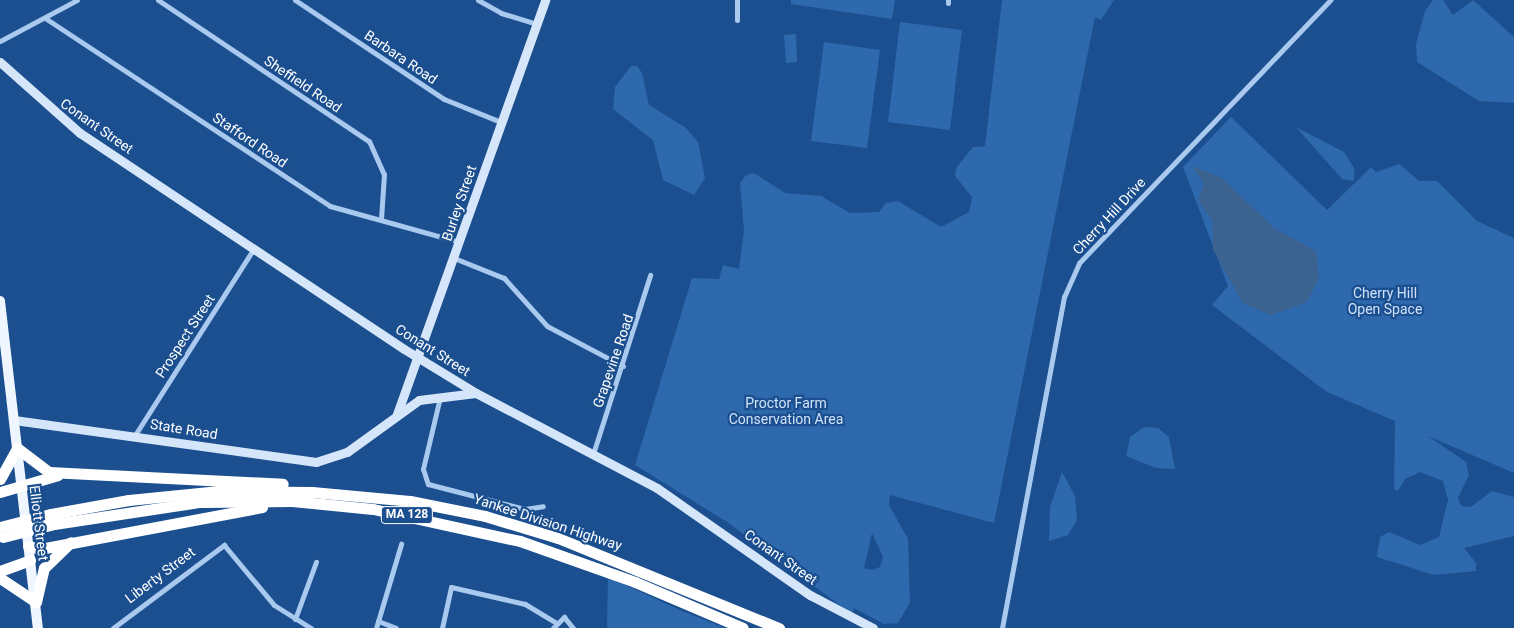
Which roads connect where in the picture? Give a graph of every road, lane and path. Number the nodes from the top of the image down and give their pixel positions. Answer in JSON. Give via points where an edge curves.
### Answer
{"nodes":[{"id":1,"x":77,"y":0,"type":"edge"},
{"id":2,"x":158,"y":0,"type":"edge"},
{"id":3,"x":295,"y":0,"type":"edge"},
{"id":4,"x":478,"y":0,"type":"edge"},
{"id":5,"x":545,"y":0,"type":"edge"},
{"id":6,"x":737,"y":0,"type":"edge"},
{"id":7,"x":1330,"y":0,"type":"edge"},
{"id":8,"x":45,"y":18,"type":"junction"},
{"id":9,"x":737,"y":20,"type":"dead end"},
{"id":10,"x":537,"y":24,"type":"junction"},
{"id":11,"x":0,"y":41,"type":"edge"},
{"id":12,"x":0,"y":62,"type":"edge"},
{"id":13,"x":501,"y":122,"type":"junction"},
{"id":14,"x":381,"y":219,"type":"junction"},
{"id":15,"x":460,"y":242,"type":"junction"},
{"id":16,"x":254,"y":248,"type":"junction"},
{"id":17,"x":454,"y":258,"type":"junction"},
{"id":18,"x":650,"y":275,"type":"dead end"},
{"id":19,"x":0,"y":301,"type":"edge"},
{"id":20,"x":3,"y":349,"type":"edge"},
{"id":21,"x":418,"y":358,"type":"junction"},
{"id":22,"x":623,"y":366,"type":"junction"},
{"id":23,"x":476,"y":393,"type":"junction"},
{"id":24,"x":441,"y":394,"type":"junction"},
{"id":25,"x":397,"y":414,"type":"junction"},
{"id":26,"x":14,"y":420,"type":"junction"},
{"id":27,"x":135,"y":435,"type":"junction"},
{"id":28,"x":17,"y":448,"type":"junction"},
{"id":29,"x":593,"y":454,"type":"junction"},
{"id":30,"x":63,"y":474,"type":"junction"},
{"id":31,"x":0,"y":479,"type":"edge"},
{"id":32,"x":21,"y":487,"type":"junction"},
{"id":33,"x":0,"y":492,"type":"edge"},
{"id":34,"x":361,"y":495,"type":"junction"},
{"id":35,"x":543,"y":506,"type":"dead end"},
{"id":36,"x":373,"y":509,"type":"junction"},
{"id":37,"x":52,"y":519,"type":"junction"},
{"id":38,"x":1,"y":532,"type":"edge"},
{"id":39,"x":72,"y":541,"type":"junction"},
{"id":40,"x":401,"y":544,"type":"dead end"},
{"id":41,"x":28,"y":546,"type":"junction"},
{"id":42,"x":30,"y":560,"type":"junction"},
{"id":43,"x":316,"y":562,"type":"dead end"},
{"id":44,"x":0,"y":572,"type":"edge"},
{"id":45,"x":0,"y":578,"type":"edge"},
{"id":46,"x":36,"y":602,"type":"junction"},
{"id":47,"x":295,"y":619,"type":"junction"},
{"id":48,"x":378,"y":621,"type":"junction"},
{"id":49,"x":554,"y":625,"type":"edge"},
{"id":50,"x":38,"y":628,"type":"edge"},
{"id":51,"x":113,"y":628,"type":"edge"},
{"id":52,"x":311,"y":628,"type":"edge"},
{"id":53,"x":376,"y":628,"type":"edge"},
{"id":54,"x":396,"y":628,"type":"edge"},
{"id":55,"x":442,"y":628,"type":"edge"},
{"id":56,"x":573,"y":628,"type":"edge"},
{"id":57,"x":743,"y":628,"type":"edge"},
{"id":58,"x":779,"y":628,"type":"edge"},
{"id":59,"x":873,"y":628,"type":"edge"},
{"id":60,"x":1002,"y":628,"type":"edge"}],
"edges":[{"from":1,"to":8,"type":"street"},
{"from":2,"to":14,"type":"street","name":"Sheffield Road","via":[[368,142],[384,174]]},
{"from":3,"to":13,"type":"street","name":"Barbara Road","via":[[444,99]]},
{"from":4,"to":10,"type":"street","via":[[501,13]]},
{"from":5,"to":10,"type":"main road","name":"Burley Street"},
{"from":6,"to":9,"type":"street"},
{"from":7,"to":60,"type":"street","name":"Cherry Hill Drive","via":[[1079,263],[1064,297]]},
{"from":8,"to":11,"type":"street"},
{"from":8,"to":14,"type":"street","name":"Stafford Road","via":[[330,206]]},
{"from":10,"to":13,"type":"main road","name":"Burley Street"},
{"from":12,"to":16,"type":"main road","name":"Conant Street","via":[[67,124]]},
{"from":13,"to":15,"type":"main road","name":"Burley Street"},
{"from":14,"to":15,"type":"street","name":"Stafford Road"},
{"from":15,"to":17,"type":"main road","name":"Burley Street"},
{"from":16,"to":21,"type":"main road","name":"Conant Street"},
{"from":16,"to":27,"type":"street","name":"Prospect Street"},
{"from":17,"to":21,"type":"main road","name":"Burley Street"},
{"from":17,"to":22,"type":"street","via":[[504,278],[546,326]]},
{"from":18,"to":22,"type":"street","name":"Grapevine Road"},
{"from":19,"to":20,"type":"main road","name":"Elliott Street"},
{"from":20,"to":26,"type":"main road","name":"Elliott Street"},
{"from":21,"to":23,"type":"main road","name":"Conant Street"},
{"from":21,"to":25,"type":"main road","name":"Burley Street"},
{"from":22,"to":29,"type":"street","name":"Grapevine Road"},
{"from":23,"to":24,"type":"main road"},
{"from":23,"to":29,"type":"main road","name":"Conant Street"},
{"from":24,"to":25,"type":"main road","via":[[419,400]]},
{"from":24,"to":35,"type":"street","name":"Yankee Division Highway","via":[[422,469],[428,484],[525,509]]},
{"from":25,"to":27,"type":"main road","name":"State Road","via":[[332,460],[307,462]]},
{"from":26,"to":27,"type":"main road","name":"State Road"},
{"from":26,"to":28,"type":"main road","name":"Elliott Street"},
{"from":28,"to":30,"type":"highway","via":[[39,468]]},
{"from":28,"to":31,"type":"highway"},
{"from":28,"to":32,"type":"main road","name":"Elliott Street"},
{"from":29,"to":59,"type":"main road","name":"Conant Street","via":[[665,493],[810,595]]},
{"from":30,"to":32,"type":"highway"},
{"from":30,"to":34,"type":"highway","via":[[248,481]]},
{"from":32,"to":33,"type":"highway"},
{"from":32,"to":41,"type":"main road","name":"Elliott Street"},
{"from":34,"to":37,"type":"highway","name":"Yankee Division Highway","number":"MA 128","via":[[217,491],[129,500]]},
{"from":34,"to":58,"type":"highway","name":"Yankee Division Highway","number":"MA 128","via":[[510,523],[628,564]]},
{"from":36,"to":37,"type":"highway","name":"Yankee Division Highway","number":"MA 128","via":[[292,501],[218,501]]},
{"from":36,"to":39,"type":"highway","via":[[260,507]]},
{"from":36,"to":57,"type":"highway","name":"Yankee Division Highway","number":"MA 128","via":[[520,541],[635,582]]},
{"from":37,"to":38,"type":"highway","name":"Yankee Division Highway","number":"MA 128","bridge":true},
{"from":39,"to":41,"type":"highway","via":[[40,549]]},
{"from":39,"to":46,"type":"highway","via":[[44,568]]},
{"from":40,"to":48,"type":"street"},
{"from":41,"to":42,"type":"main road","name":"Elliott Street"},
{"from":42,"to":44,"type":"highway"},
{"from":42,"to":46,"type":"main road","name":"Elliott Street"},
{"from":43,"to":47,"type":"street"},
{"from":45,"to":46,"type":"highway"},
{"from":46,"to":50,"type":"main road","name":"Elliott Street"},
{"from":47,"to":51,"type":"street","name":"Liberty Street","via":[[264,596],[224,545]]},
{"from":47,"to":52,"type":"street"},
{"from":48,"to":53,"type":"street"},
{"from":48,"to":54,"type":"street"},
{"from":49,"to":55,"type":"street","via":[[525,604],[451,587]]},
{"from":49,"to":56,"type":"street","via":[[567,618]]}]}
